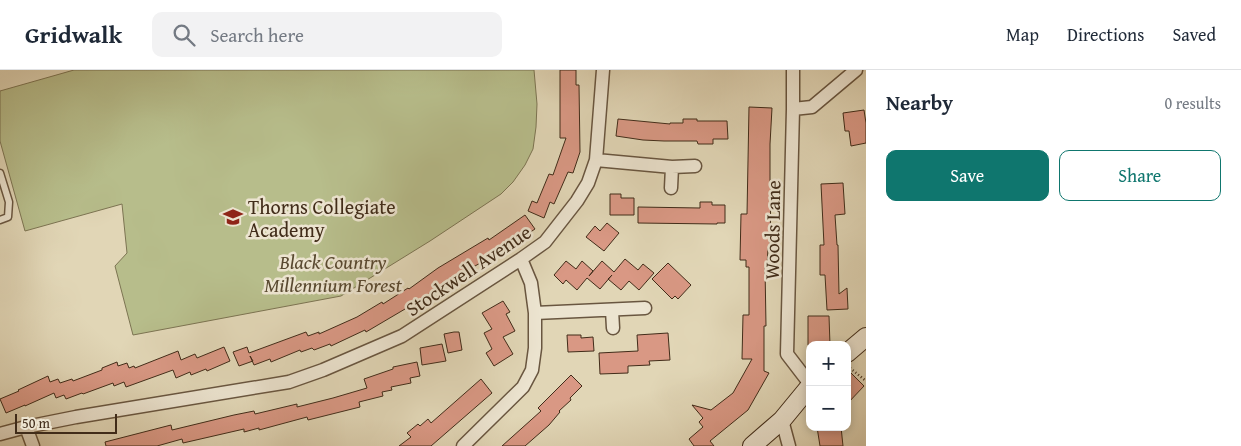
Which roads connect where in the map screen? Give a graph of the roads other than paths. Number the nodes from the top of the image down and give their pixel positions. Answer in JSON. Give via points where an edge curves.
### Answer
{"nodes":[{"id":1,"x":603,"y":70,"type":"edge"},
{"id":2,"x":793,"y":70,"type":"edge"},
{"id":3,"x":856,"y":70,"type":"edge"},
{"id":4,"x":793,"y":109,"type":"junction"},
{"id":5,"x":596,"y":160,"type":"junction"},
{"id":6,"x":695,"y":166,"type":"dead end"},
{"id":7,"x":672,"y":167,"type":"junction"},
{"id":8,"x":0,"y":173,"type":"edge"},
{"id":9,"x":671,"y":188,"type":"dead end"},
{"id":10,"x":0,"y":220,"type":"edge"},
{"id":11,"x":521,"y":260,"type":"junction"},
{"id":12,"x":646,"y":308,"type":"dead end"},
{"id":13,"x":612,"y":310,"type":"junction"},
{"id":14,"x":535,"y":313,"type":"junction"},
{"id":15,"x":613,"y":328,"type":"dead end"},
{"id":16,"x":866,"y":337,"type":"edge"},
{"id":17,"x":851,"y":350,"type":"edge"},
{"id":18,"x":806,"y":380,"type":"edge"},
{"id":19,"x":809,"y":386,"type":"edge"},
{"id":20,"x":782,"y":420,"type":"junction"},
{"id":21,"x":26,"y":427,"type":"junction"},
{"id":22,"x":0,"y":434,"type":"edge"},
{"id":23,"x":33,"y":446,"type":"edge"},
{"id":24,"x":462,"y":446,"type":"edge"},
{"id":25,"x":752,"y":446,"type":"edge"},
{"id":26,"x":789,"y":446,"type":"edge"}],
"edges":[{"from":1,"to":5,"type":"street","name":"Stockwell Avenue"},
{"from":2,"to":4,"type":"street","name":"Woods Lane"},
{"from":3,"to":4,"type":"street","via":[[812,107]]},
{"from":4,"to":18,"type":"street","name":"Woods Lane","via":[[787,354]]},
{"from":5,"to":7,"type":"street"},
{"from":5,"to":11,"type":"street","name":"Stockwell Avenue","via":[[577,201],[545,242]]},
{"from":6,"to":7,"type":"street"},
{"from":7,"to":9,"type":"street"},
{"from":8,"to":10,"type":"lane","via":[[9,202],[8,217]]},
{"from":11,"to":14,"type":"street","via":[[531,283]]},
{"from":11,"to":21,"type":"street","name":"Stockwell Avenue","via":[[402,336],[289,382]]},
{"from":12,"to":13,"type":"street"},
{"from":13,"to":14,"type":"street"},
{"from":13,"to":15,"type":"street"},
{"from":14,"to":24,"type":"street","via":[[532,370],[523,387]]},
{"from":16,"to":17,"type":"street"},
{"from":19,"to":20,"type":"street"},
{"from":20,"to":25,"type":"street"},
{"from":20,"to":26,"type":"street"},
{"from":21,"to":22,"type":"street","name":"Stockwell Avenue"},
{"from":21,"to":23,"type":"street"}]}
